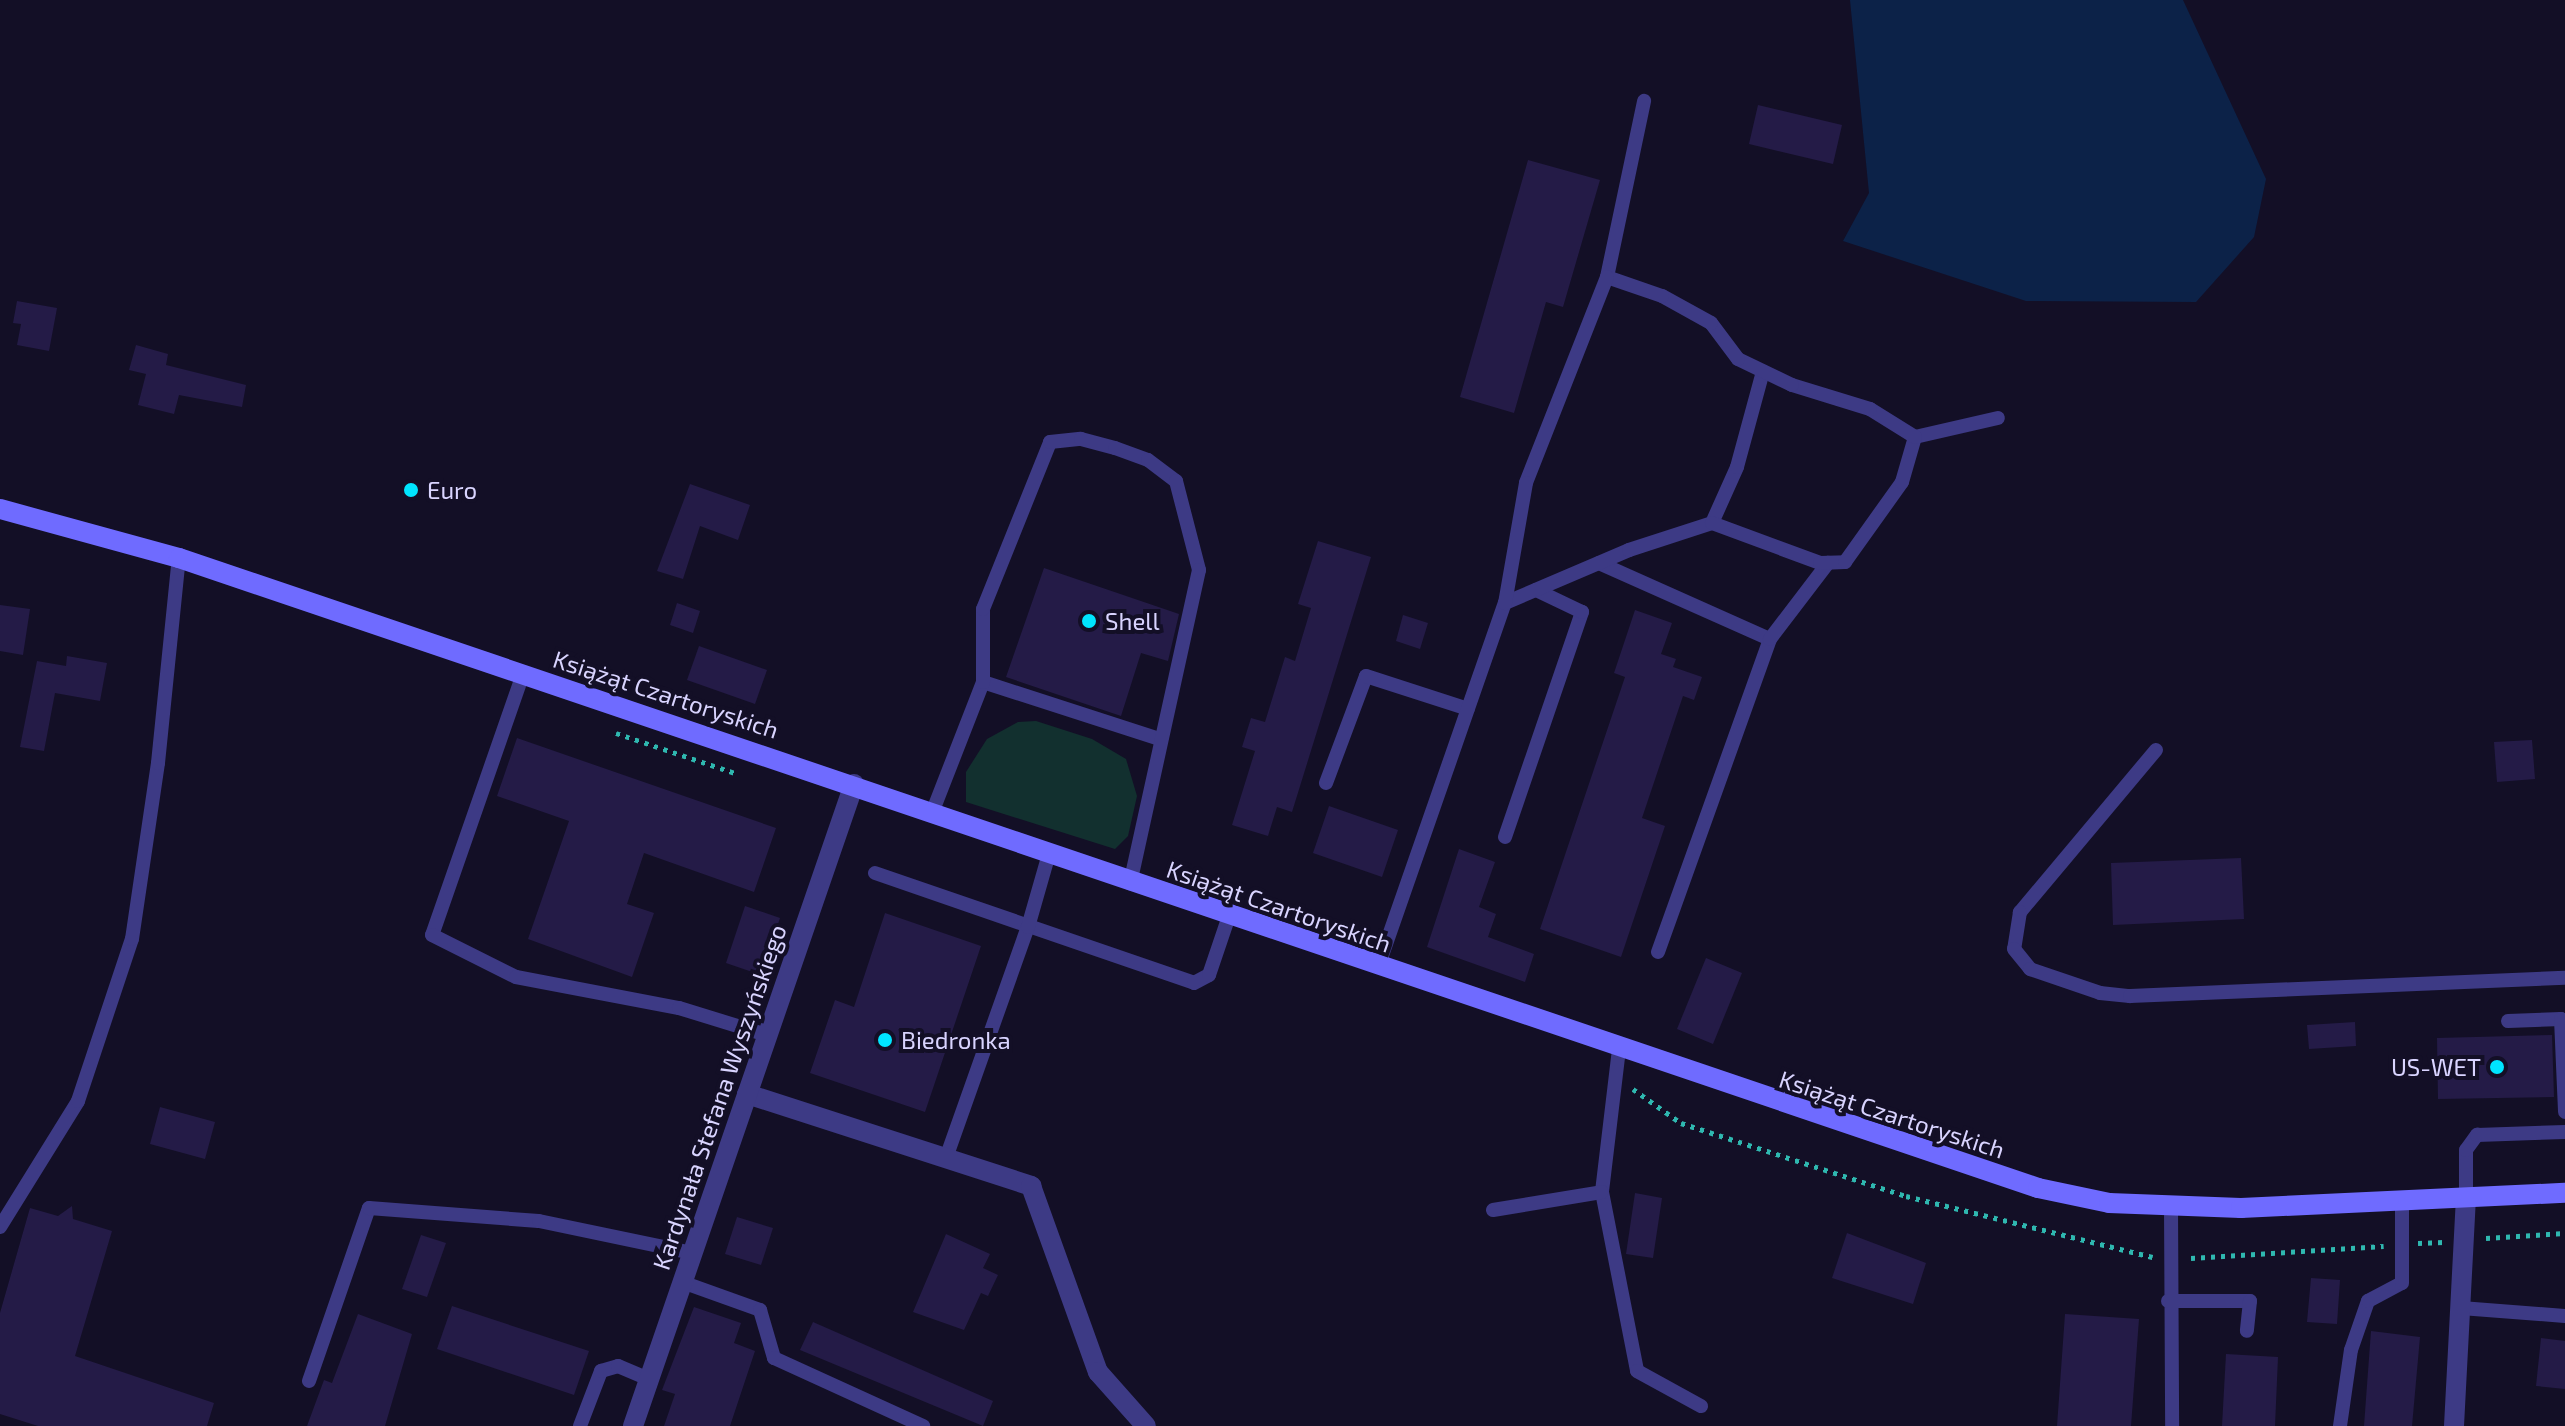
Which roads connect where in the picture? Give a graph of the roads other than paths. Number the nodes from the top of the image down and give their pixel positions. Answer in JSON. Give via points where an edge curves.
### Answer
{"nodes":[{"id":1,"x":1644,"y":101,"type":"dead end"},
{"id":2,"x":1607,"y":277,"type":"junction"},
{"id":3,"x":1763,"y":371,"type":"junction"},
{"id":4,"x":1998,"y":418,"type":"dead end"},
{"id":5,"x":1915,"y":437,"type":"junction"},
{"id":6,"x":0,"y":509,"type":"edge"},
{"id":7,"x":1712,"y":523,"type":"junction"},
{"id":8,"x":179,"y":558,"type":"junction"},
{"id":9,"x":1599,"y":563,"type":"junction"},
{"id":10,"x":1828,"y":563,"type":"junction"},
{"id":11,"x":1536,"y":590,"type":"junction"},
{"id":12,"x":1505,"y":603,"type":"junction"},
{"id":13,"x":1770,"y":639,"type":"junction"},
{"id":14,"x":523,"y":674,"type":"junction"},
{"id":15,"x":983,"y":682,"type":"junction"},
{"id":16,"x":1468,"y":709,"type":"junction"},
{"id":17,"x":1159,"y":739,"type":"junction"},
{"id":18,"x":2156,"y":750,"type":"dead end"},
{"id":19,"x":1326,"y":783,"type":"dead end"},
{"id":20,"x":854,"y":784,"type":"junction"},
{"id":21,"x":932,"y":813,"type":"junction"},
{"id":22,"x":1505,"y":837,"type":"dead end"},
{"id":23,"x":1049,"y":854,"type":"junction"},
{"id":24,"x":875,"y":873,"type":"dead end"},
{"id":25,"x":1130,"y":883,"type":"junction"},
{"id":26,"x":1229,"y":916,"type":"junction"},
{"id":27,"x":1028,"y":927,"type":"junction"},
{"id":28,"x":1658,"y":952,"type":"dead end"},
{"id":29,"x":1378,"y":967,"type":"junction"},
{"id":30,"x":2565,"y":978,"type":"edge"},
{"id":31,"x":2508,"y":1021,"type":"dead end"},
{"id":32,"x":767,"y":1035,"type":"junction"},
{"id":33,"x":1619,"y":1049,"type":"junction"},
{"id":34,"x":747,"y":1094,"type":"junction"},
{"id":35,"x":2565,"y":1112,"type":"edge"},
{"id":36,"x":2565,"y":1132,"type":"edge"},
{"id":37,"x":946,"y":1158,"type":"junction"},
{"id":38,"x":1602,"y":1192,"type":"junction"},
{"id":39,"x":2565,"y":1193,"type":"edge"},
{"id":40,"x":2466,"y":1199,"type":"junction"},
{"id":41,"x":2402,"y":1201,"type":"junction"},
{"id":42,"x":2171,"y":1207,"type":"junction"},
{"id":43,"x":1493,"y":1210,"type":"dead end"},
{"id":44,"x":0,"y":1227,"type":"edge"},
{"id":45,"x":692,"y":1253,"type":"junction"},
{"id":46,"x":682,"y":1282,"type":"junction"},
{"id":47,"x":2168,"y":1301,"type":"junction"},
{"id":48,"x":2461,"y":1308,"type":"junction"},
{"id":49,"x":2565,"y":1316,"type":"edge"},
{"id":50,"x":2247,"y":1331,"type":"dead end"},
{"id":51,"x":649,"y":1379,"type":"junction"},
{"id":52,"x":309,"y":1381,"type":"dead end"},
{"id":53,"x":1701,"y":1406,"type":"dead end"},
{"id":54,"x":580,"y":1426,"type":"edge"},
{"id":55,"x":633,"y":1426,"type":"edge"},
{"id":56,"x":923,"y":1426,"type":"edge"},
{"id":57,"x":1146,"y":1426,"type":"edge"},
{"id":58,"x":2172,"y":1426,"type":"edge"},
{"id":59,"x":2340,"y":1426,"type":"edge"},
{"id":60,"x":2454,"y":1426,"type":"edge"}],
"edges":[{"from":1,"to":2,"type":"lane"},
{"from":2,"to":3,"type":"lane","via":[[1662,296],[1711,323],[1738,359]]},
{"from":2,"to":12,"type":"lane","via":[[1526,483]]},
{"from":3,"to":5,"type":"lane","via":[[1870,409]]},
{"from":3,"to":7,"type":"lane","via":[[1737,467]]},
{"from":4,"to":5,"type":"lane"},
{"from":5,"to":10,"type":"lane","via":[[1902,482],[1845,562]]},
{"from":6,"to":8,"type":"main road","name":"Książąt Czartoryskich"},
{"from":7,"to":9,"type":"lane"},
{"from":7,"to":10,"type":"lane"},
{"from":8,"to":14,"type":"main road","name":"Książąt Czartoryskich"},
{"from":8,"to":44,"type":"lane","via":[[158,763],[132,939],[78,1101]]},
{"from":9,"to":11,"type":"lane"},
{"from":9,"to":13,"type":"lane"},
{"from":10,"to":13,"type":"lane"},
{"from":11,"to":12,"type":"lane"},
{"from":11,"to":22,"type":"lane","via":[[1582,612]]},
{"from":12,"to":16,"type":"lane"},
{"from":13,"to":28,"type":"lane"},
{"from":14,"to":20,"type":"main road","name":"Książąt Czartoryskich"},
{"from":14,"to":32,"type":"lane","via":[[432,935],[516,977],[679,1008]]},
{"from":15,"to":17,"type":"lane"},
{"from":15,"to":17,"type":"lane","via":[[983,609],[1050,442],[1081,439],[1115,448],[1148,460],[1176,481],[1199,570]]},
{"from":15,"to":21,"type":"lane"},
{"from":16,"to":19,"type":"lane","via":[[1366,676]]},
{"from":16,"to":29,"type":"lane"},
{"from":17,"to":25,"type":"lane"},
{"from":18,"to":30,"type":"lane","via":[[2020,912],[2014,949],[2030,969],[2100,993],[2130,996]]},
{"from":20,"to":21,"type":"main road","name":"Książąt Czartoryskich"},
{"from":20,"to":32,"type":"street","name":"Kardynała Stefana Wyszyńskiego"},
{"from":21,"to":23,"type":"main road","name":"Książąt Czartoryskich"},
{"from":23,"to":25,"type":"main road","name":"Książąt Czartoryskich"},
{"from":23,"to":27,"type":"lane"},
{"from":24,"to":27,"type":"lane"},
{"from":25,"to":26,"type":"main road","name":"Książąt Czartoryskich"},
{"from":26,"to":27,"type":"lane","via":[[1209,975],[1194,983]]},
{"from":26,"to":29,"type":"main road","name":"Książąt Czartoryskich"},
{"from":27,"to":37,"type":"lane"},
{"from":29,"to":33,"type":"main road","name":"Książąt Czartoryskich"},
{"from":31,"to":35,"type":"lane","via":[[2561,1019]]},
{"from":32,"to":34,"type":"street","name":"Kardynała Stefana Wyszyńskiego"},
{"from":33,"to":38,"type":"lane"},
{"from":33,"to":42,"type":"main road","name":"Książąt Czartoryskich","via":[[2010,1180],[2109,1203]]},
{"from":34,"to":37,"type":"street"},
{"from":34,"to":45,"type":"street","name":"Kardynała Stefana Wyszyńskiego"},
{"from":36,"to":40,"type":"lane","via":[[2477,1135],[2466,1150]]},
{"from":37,"to":57,"type":"street","via":[[1031,1186],[1098,1372]]},
{"from":38,"to":43,"type":"lane"},
{"from":38,"to":53,"type":"lane","via":[[1637,1371]]},
{"from":39,"to":40,"type":"main road","name":"Książąt Czartoryskich"},
{"from":40,"to":41,"type":"main road","name":"Książąt Czartoryskich"},
{"from":40,"to":48,"type":"street"},
{"from":41,"to":42,"type":"main road","name":"Książąt Czartoryskich"},
{"from":41,"to":59,"type":"lane","via":[[2402,1283],[2368,1301],[2351,1350]]},
{"from":42,"to":47,"type":"lane"},
{"from":45,"to":46,"type":"street","name":"Kardynała Stefana Wyszyńskiego"},
{"from":45,"to":52,"type":"lane","via":[[539,1221],[369,1208]]},
{"from":46,"to":51,"type":"street","name":"Kardynała Stefana Wyszyńskiego"},
{"from":46,"to":56,"type":"lane","via":[[760,1310],[774,1358]]},
{"from":47,"to":50,"type":"lane","via":[[2250,1301]]},
{"from":47,"to":58,"type":"lane"},
{"from":48,"to":49,"type":"lane"},
{"from":48,"to":60,"type":"street"},
{"from":51,"to":54,"type":"lane","via":[[618,1366],[601,1371]]},
{"from":51,"to":55,"type":"street","name":"Kardynała Stefana Wyszyńskiego"}]}
